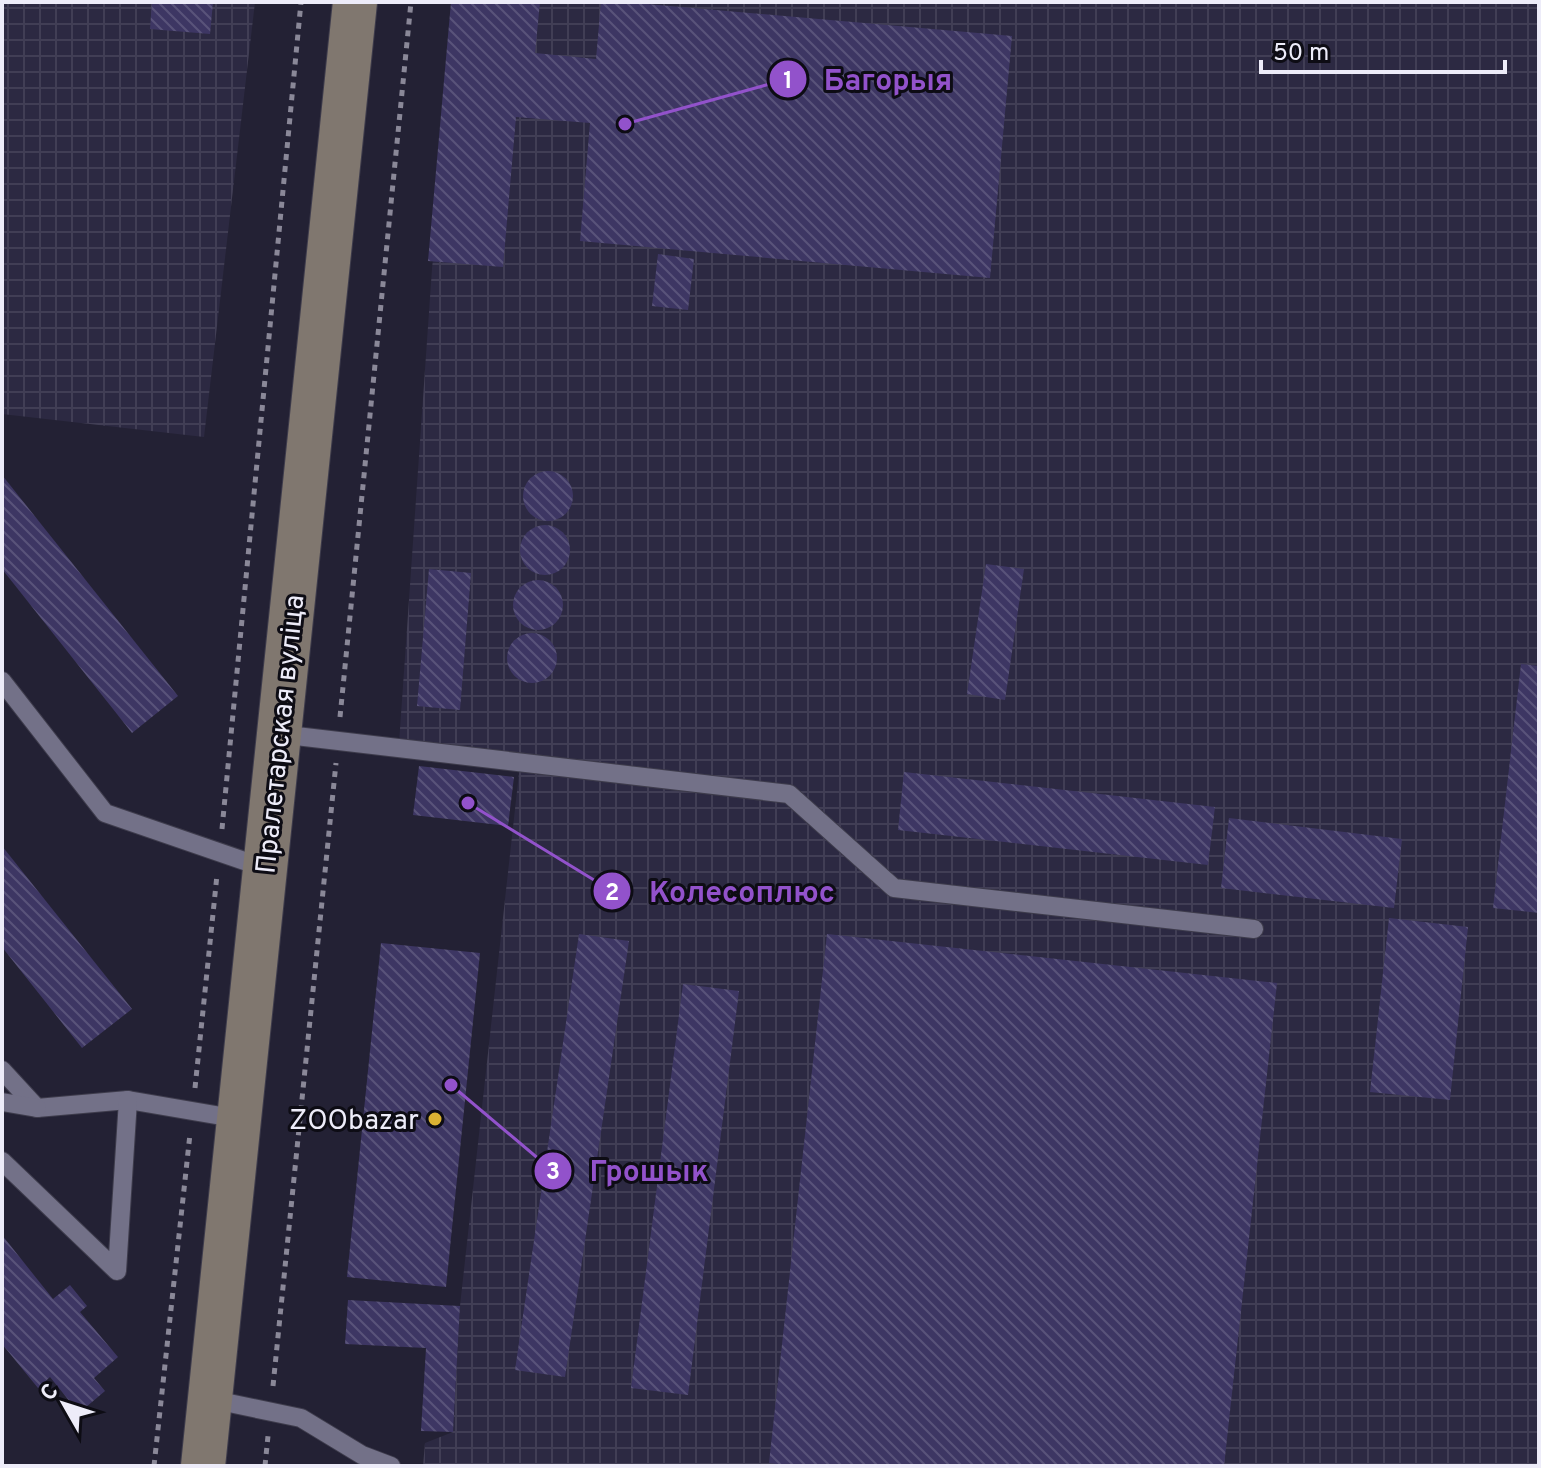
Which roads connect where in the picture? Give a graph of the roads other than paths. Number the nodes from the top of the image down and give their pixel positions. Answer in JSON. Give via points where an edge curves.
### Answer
{"nodes":[{"id":1,"x":355,"y":2,"type":"edge"},
{"id":2,"x":2,"y":681,"type":"edge"},
{"id":3,"x":279,"y":734,"type":"junction"},
{"id":4,"x":265,"y":868,"type":"junction"},
{"id":5,"x":1254,"y":929,"type":"dead end"},
{"id":6,"x":2,"y":1070,"type":"edge"},
{"id":7,"x":128,"y":1100,"type":"junction"},
{"id":8,"x":2,"y":1102,"type":"edge"},
{"id":9,"x":37,"y":1108,"type":"junction"},
{"id":10,"x":239,"y":1119,"type":"junction"},
{"id":11,"x":2,"y":1161,"type":"edge"},
{"id":12,"x":210,"y":1399,"type":"junction"},
{"id":13,"x":203,"y":1466,"type":"edge"},
{"id":14,"x":391,"y":1466,"type":"edge"}],
"edges":[{"from":1,"to":3,"type":"main road","name":"Пралетарская вуліца"},
{"from":2,"to":4,"type":"lane","via":[[105,813]]},
{"from":3,"to":4,"type":"main road","name":"Пралетарская вуліца"},
{"from":3,"to":5,"type":"lane","via":[[789,794],[894,888]]},
{"from":4,"to":10,"type":"main road","name":"Пралетарская вуліца"},
{"from":6,"to":9,"type":"lane"},
{"from":7,"to":9,"type":"lane"},
{"from":7,"to":10,"type":"lane"},
{"from":7,"to":11,"type":"lane","via":[[117,1271]]},
{"from":8,"to":9,"type":"lane"},
{"from":10,"to":12,"type":"main road","name":"Пралетарская вуліца"},
{"from":12,"to":13,"type":"main road","name":"Пралетарская вуліца"},
{"from":12,"to":14,"type":"lane","via":[[301,1418]]}]}
